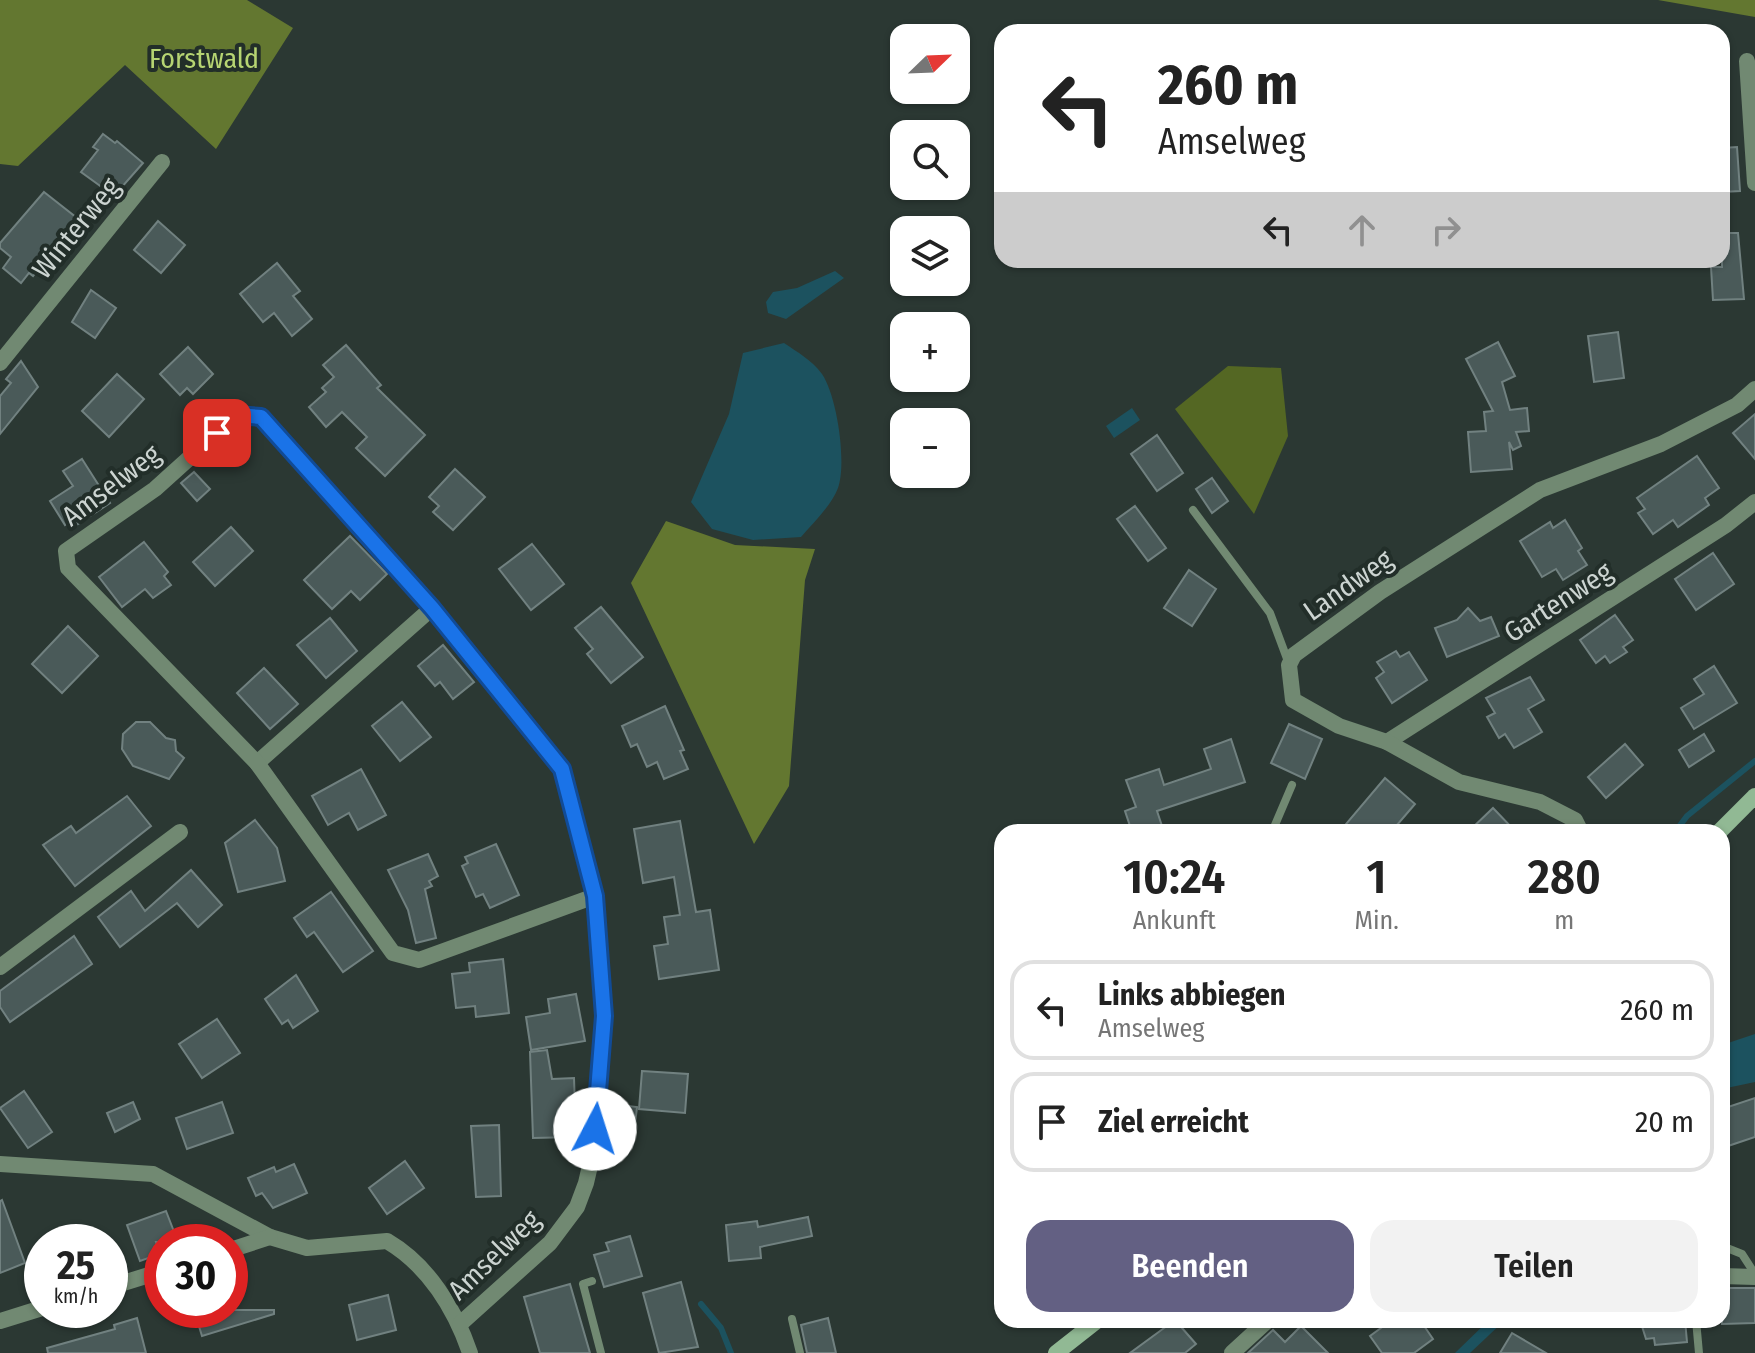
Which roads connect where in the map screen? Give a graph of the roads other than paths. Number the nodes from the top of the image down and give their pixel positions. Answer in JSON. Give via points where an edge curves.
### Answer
{"nodes":[{"id":1,"x":1747,"y":61,"type":"dead end"},
{"id":2,"x":162,"y":162,"type":"dead end"},
{"id":3,"x":1755,"y":183,"type":"edge"},
{"id":4,"x":0,"y":363,"type":"edge"},
{"id":5,"x":1755,"y":389,"type":"edge"},
{"id":6,"x":1755,"y":502,"type":"edge"},
{"id":7,"x":1193,"y":510,"type":"dead end"},
{"id":8,"x":432,"y":608,"type":"junction"},
{"id":9,"x":1289,"y":665,"type":"junction"},
{"id":10,"x":1387,"y":742,"type":"junction"},
{"id":11,"x":257,"y":763,"type":"junction"},
{"id":12,"x":1292,"y":785,"type":"dead end"},
{"id":13,"x":1755,"y":796,"type":"edge"},
{"id":14,"x":1275,"y":824,"type":"edge"},
{"id":15,"x":1577,"y":824,"type":"edge"},
{"id":16,"x":1727,"y":824,"type":"edge"},
{"id":17,"x":180,"y":832,"type":"dead end"},
{"id":18,"x":595,"y":896,"type":"junction"},
{"id":19,"x":0,"y":967,"type":"edge"},
{"id":20,"x":0,"y":1164,"type":"edge"},
{"id":21,"x":270,"y":1237,"type":"junction"},
{"id":22,"x":248,"y":1244,"type":"edge"},
{"id":23,"x":1730,"y":1249,"type":"edge"},
{"id":24,"x":1730,"y":1276,"type":"edge"},
{"id":25,"x":1755,"y":1276,"type":"edge"},
{"id":26,"x":592,"y":1281,"type":"dead end"},
{"id":27,"x":24,"y":1314,"type":"edge"},
{"id":28,"x":792,"y":1319,"type":"dead end"},
{"id":29,"x":0,"y":1321,"type":"edge"},
{"id":30,"x":460,"y":1324,"type":"junction"},
{"id":31,"x":1088,"y":1328,"type":"edge"},
{"id":32,"x":1259,"y":1328,"type":"edge"},
{"id":33,"x":1697,"y":1328,"type":"edge"},
{"id":34,"x":470,"y":1353,"type":"edge"},
{"id":35,"x":601,"y":1353,"type":"edge"},
{"id":36,"x":800,"y":1353,"type":"edge"},
{"id":37,"x":1056,"y":1353,"type":"edge"},
{"id":38,"x":1232,"y":1353,"type":"edge"},
{"id":39,"x":1699,"y":1353,"type":"edge"}],
"edges":[{"from":1,"to":3,"type":"street"},
{"from":2,"to":4,"type":"street","name":"Winterweg"},
{"from":5,"to":9,"type":"street","name":"Landweg","via":[[1737,405],[1661,444],[1540,490],[1380,592],[1294,655]]},
{"from":6,"to":10,"type":"street","name":"Gartenweg"},
{"from":7,"to":9,"type":"lane","via":[[1270,613]]},
{"from":8,"to":11,"type":"street"},
{"from":8,"to":11,"type":"street","name":"Amselweg","via":[[261,417],[237,415],[155,489],[66,551],[68,568]]},
{"from":8,"to":18,"type":"street","name":"Amselweg","via":[[562,769]]},
{"from":9,"to":10,"type":"street","via":[[1293,700],[1339,726]]},
{"from":10,"to":15,"type":"street","via":[[1459,782],[1540,802]]},
{"from":11,"to":18,"type":"street","name":"Amselweg","via":[[393,953],[419,960]]},
{"from":12,"to":14,"type":"lane"},
{"from":13,"to":16,"type":"main road"},
{"from":17,"to":19,"type":"street"},
{"from":18,"to":30,"type":"street","name":"Amselweg","via":[[604,1016],[586,1183],[577,1207],[550,1243]]},
{"from":20,"to":21,"type":"street","via":[[153,1174]]},
{"from":21,"to":22,"type":"street"},
{"from":21,"to":30,"type":"street","via":[[307,1248],[387,1241],[422,1267]]},
{"from":23,"to":25,"type":"lane","via":[[1742,1254]]},
{"from":24,"to":25,"type":"street"},
{"from":26,"to":35,"type":"lane","via":[[583,1284]]},
{"from":27,"to":29,"type":"street"},
{"from":28,"to":36,"type":"lane"},
{"from":30,"to":34,"type":"street"},
{"from":31,"to":37,"type":"main road"},
{"from":32,"to":38,"type":"street"},
{"from":33,"to":39,"type":"lane"}]}
